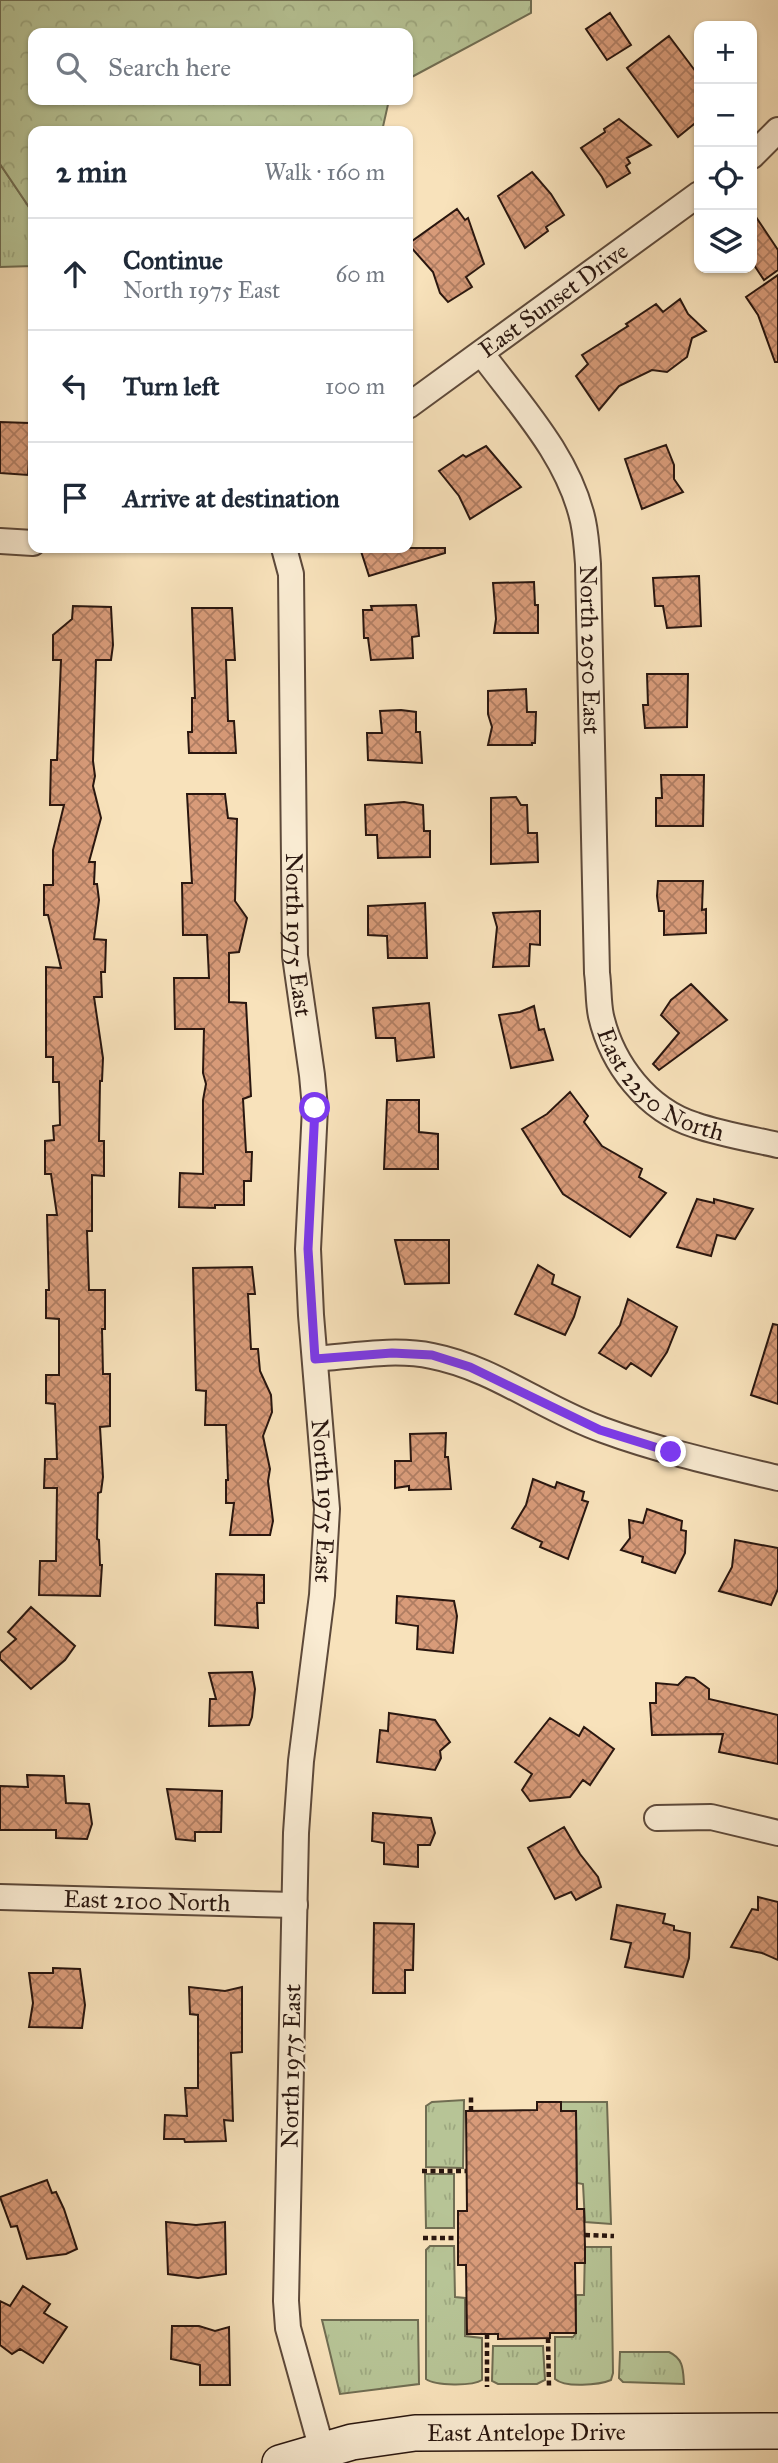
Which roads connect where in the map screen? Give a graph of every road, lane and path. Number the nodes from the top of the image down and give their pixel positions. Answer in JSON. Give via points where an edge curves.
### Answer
{"nodes":[{"id":1,"x":778,"y":130,"type":"edge"},
{"id":2,"x":757,"y":151,"type":"edge"},
{"id":3,"x":694,"y":198,"type":"edge"},
{"id":4,"x":482,"y":354,"type":"junction"},
{"id":5,"x":413,"y":402,"type":"edge"},
{"id":6,"x":0,"y":541,"type":"edge"},
{"id":7,"x":28,"y":542,"type":"edge"},
{"id":8,"x":285,"y":553,"type":"edge"},
{"id":9,"x":597,"y":973,"type":"joint"},
{"id":10,"x":778,"y":1145,"type":"edge"},
{"id":11,"x":315,"y":1359,"type":"junction"},
{"id":12,"x":778,"y":1478,"type":"edge"},
{"id":13,"x":657,"y":1818,"type":"dead end"},
{"id":14,"x":778,"y":1833,"type":"edge"},
{"id":15,"x":0,"y":1896,"type":"edge"},
{"id":16,"x":295,"y":1905,"type":"junction"},
{"id":17,"x":471,"y":2096,"type":"dead end"},
{"id":18,"x":471,"y":2110,"type":"dead end"},
{"id":19,"x":422,"y":2171,"type":"dead end"},
{"id":20,"x":467,"y":2171,"type":"dead end"},
{"id":21,"x":585,"y":2235,"type":"dead end"},
{"id":22,"x":614,"y":2236,"type":"dead end"},
{"id":23,"x":423,"y":2238,"type":"dead end"},
{"id":24,"x":458,"y":2238,"type":"dead end"},
{"id":25,"x":487,"y":2334,"type":"dead end"},
{"id":26,"x":548,"y":2339,"type":"dead end"},
{"id":27,"x":487,"y":2387,"type":"dead end"},
{"id":28,"x":549,"y":2387,"type":"dead end"},
{"id":29,"x":778,"y":2431,"type":"edge"},
{"id":30,"x":322,"y":2450,"type":"junction"},
{"id":31,"x":280,"y":2463,"type":"edge"}],
"edges":[{"from":1,"to":2,"type":"street"},
{"from":3,"to":4,"type":"street","name":"East Sunset Drive"},
{"from":4,"to":5,"type":"street","name":"East Sunset Drive"},
{"from":4,"to":9,"type":"street","name":"North 2050 East","via":[[552,448],[583,521],[589,564]]},
{"from":6,"to":7,"type":"street"},
{"from":8,"to":11,"type":"street","name":"North 1975 East","via":[[291,574],[295,956],[315,1108],[308,1249]]},
{"from":9,"to":10,"type":"street","name":"East 2250 North","via":[[601,1015],[612,1049],[655,1105],[693,1125]]},
{"from":11,"to":12,"type":"street","via":[[432,1355],[470,1367],[600,1430]]},
{"from":11,"to":16,"type":"street","name":"North 1975 East","via":[[327,1509],[322,1595],[301,1761]]},
{"from":13,"to":14,"type":"street","via":[[711,1817]]},
{"from":15,"to":16,"type":"street","name":"East 2100 North"},
{"from":16,"to":30,"type":"street","name":"North 1975 East","via":[[286,2301],[288,2328]]},
{"from":17,"to":18,"type":"path"},
{"from":19,"to":20,"type":"path"},
{"from":21,"to":22,"type":"path"},
{"from":23,"to":24,"type":"path"},
{"from":25,"to":27,"type":"path"},
{"from":26,"to":28,"type":"path"},
{"from":29,"to":30,"type":"main road","name":"East Antelope Drive","via":[[415,2433]]},
{"from":30,"to":31,"type":"main road","name":"East Antelope Drive"}]}
